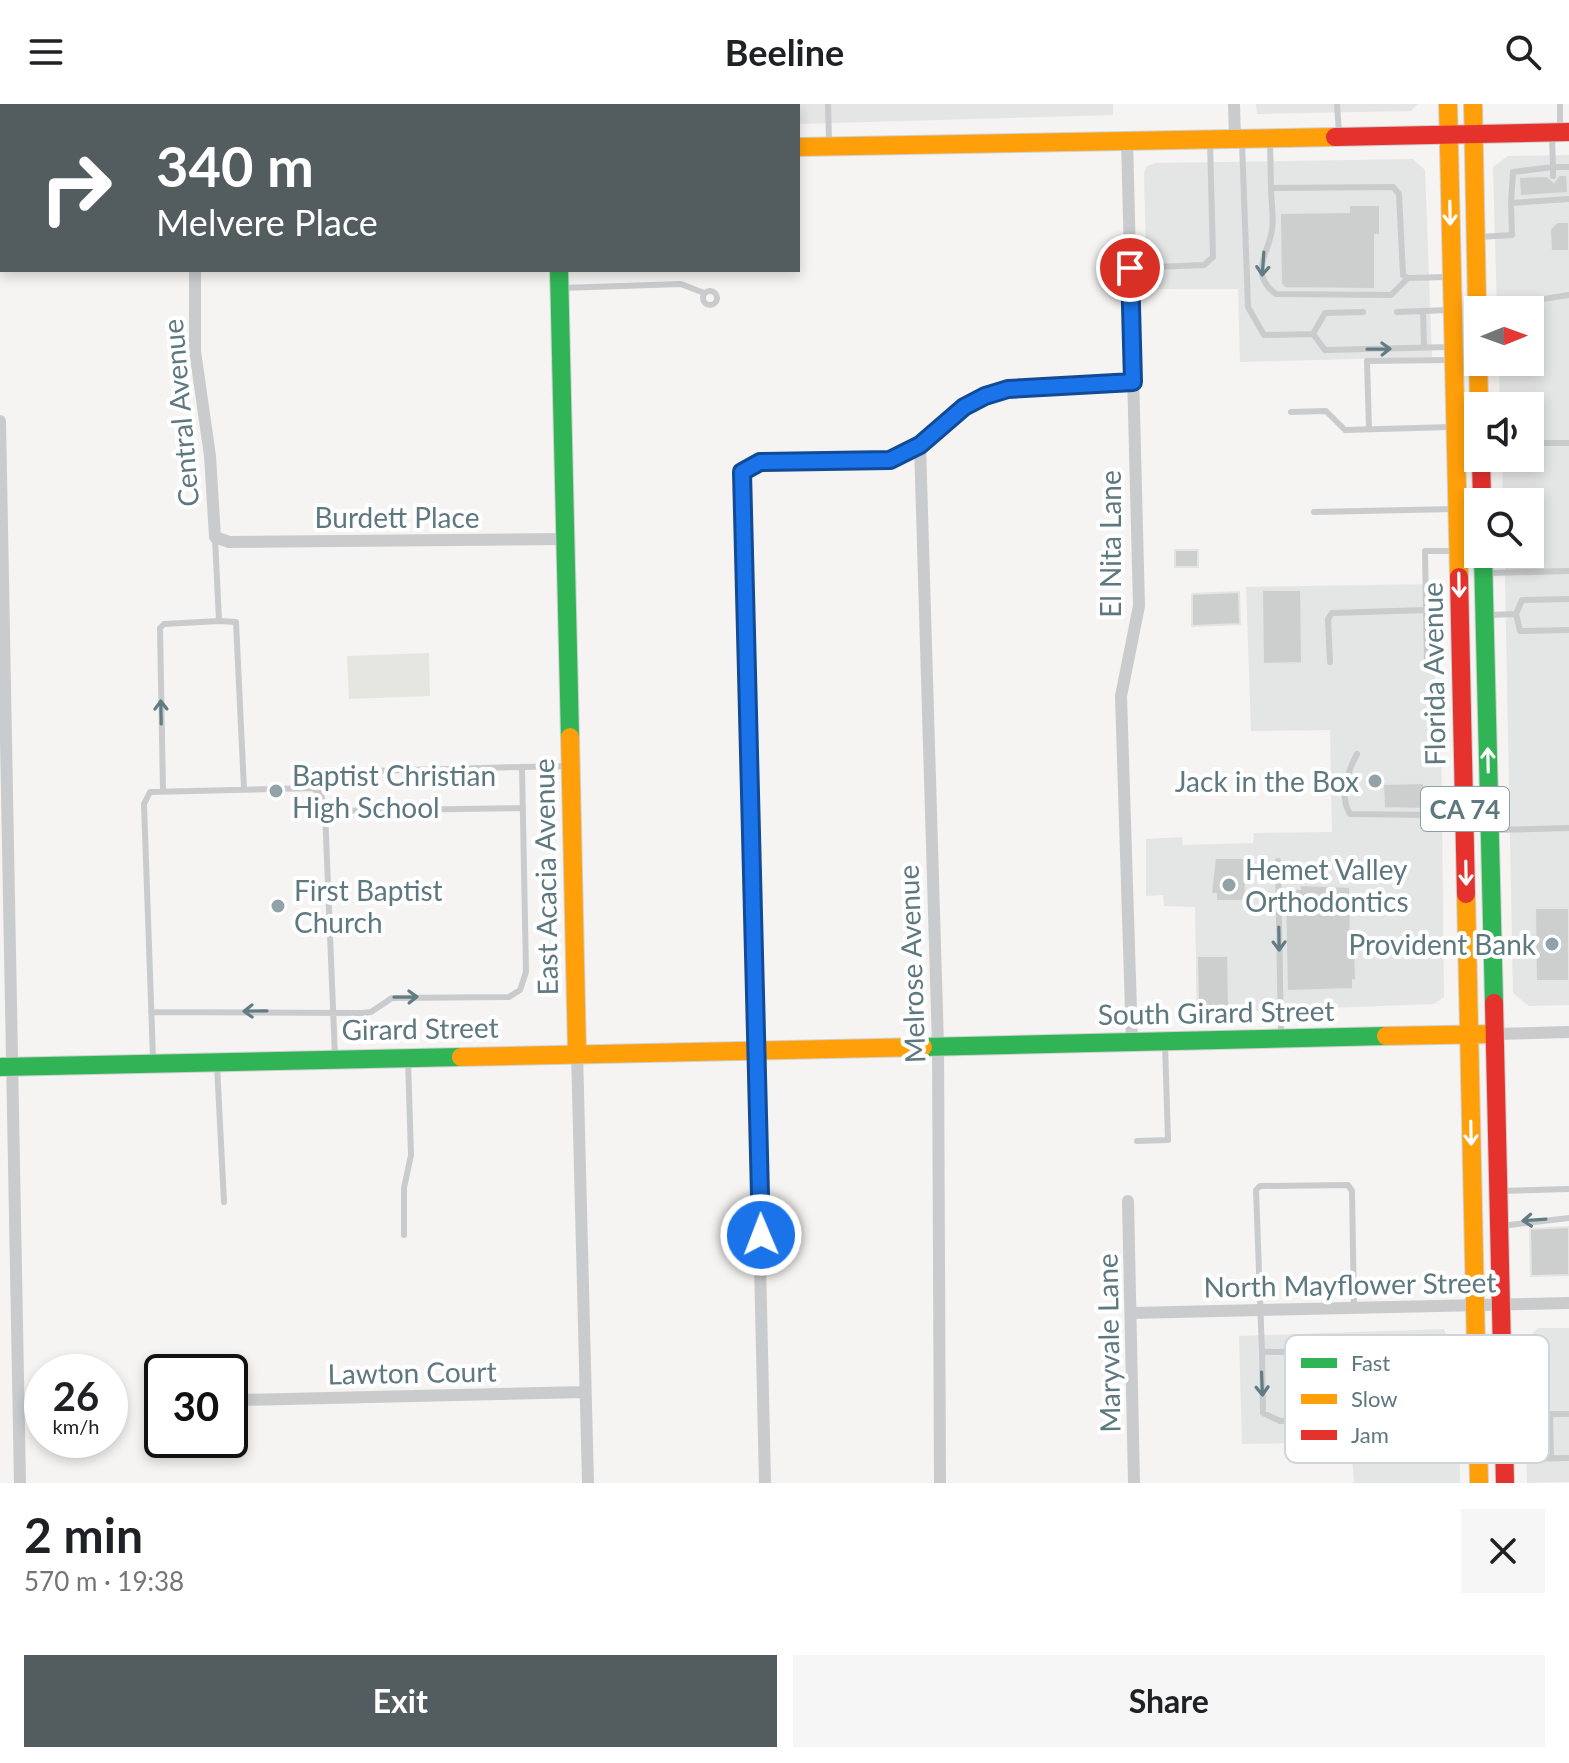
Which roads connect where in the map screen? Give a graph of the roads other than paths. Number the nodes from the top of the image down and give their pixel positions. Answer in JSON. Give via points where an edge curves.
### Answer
{"nodes":[{"id":1,"x":828,"y":104,"type":"edge"},
{"id":2,"x":1234,"y":104,"type":"edge"},
{"id":3,"x":1337,"y":104,"type":"edge"},
{"id":4,"x":1448,"y":104,"type":"edge"},
{"id":5,"x":1473,"y":104,"type":"edge"},
{"id":6,"x":1560,"y":104,"type":"edge"},
{"id":7,"x":1560,"y":132,"type":"edge"},
{"id":8,"x":1474,"y":134,"type":"junction"},
{"id":9,"x":1448,"y":135,"type":"junction"},
{"id":10,"x":1340,"y":137,"type":"junction"},
{"id":11,"x":1238,"y":138,"type":"junction"},
{"id":12,"x":1270,"y":138,"type":"junction"},
{"id":13,"x":1209,"y":139,"type":"junction"},
{"id":14,"x":1127,"y":140,"type":"junction"},
{"id":15,"x":829,"y":146,"type":"junction"},
{"id":16,"x":800,"y":147,"type":"edge"},
{"id":17,"x":1553,"y":167,"type":"junction"},
{"id":18,"x":1569,"y":167,"type":"edge"},
{"id":19,"x":1536,"y":168,"type":"junction"},
{"id":20,"x":1553,"y":176,"type":"dead end"},
{"id":21,"x":1536,"y":177,"type":"dead end"},
{"id":22,"x":1271,"y":188,"type":"junction"},
{"id":23,"x":1569,"y":199,"type":"edge"},
{"id":24,"x":1511,"y":203,"type":"junction"},
{"id":25,"x":1476,"y":237,"type":"junction"},
{"id":26,"x":1130,"y":268,"type":"junction"},
{"id":27,"x":195,"y":272,"type":"edge"},
{"id":28,"x":1452,"y":277,"type":"junction"},
{"id":29,"x":1408,"y":278,"type":"junction"},
{"id":30,"x":560,"y":279,"type":"edge"},
{"id":31,"x":704,"y":293,"type":"dead end"},
{"id":32,"x":1569,"y":295,"type":"edge"},
{"id":33,"x":1477,"y":296,"type":"edge"},
{"id":34,"x":1544,"y":299,"type":"edge"},
{"id":35,"x":1453,"y":310,"type":"junction"},
{"id":36,"x":1423,"y":311,"type":"junction"},
{"id":37,"x":1363,"y":312,"type":"dead end"},
{"id":38,"x":1397,"y":312,"type":"dead end"},
{"id":39,"x":1313,"y":334,"type":"junction"},
{"id":40,"x":1424,"y":348,"type":"junction"},
{"id":41,"x":1454,"y":353,"type":"junction"},
{"id":42,"x":1133,"y":382,"type":"junction"},
{"id":43,"x":1291,"y":412,"type":"dead end"},
{"id":44,"x":0,"y":421,"type":"edge"},
{"id":45,"x":1455,"y":427,"type":"junction"},
{"id":46,"x":1369,"y":429,"type":"junction"},
{"id":47,"x":1544,"y":443,"type":"edge"},
{"id":48,"x":1569,"y":443,"type":"edge"},
{"id":49,"x":920,"y":445,"type":"junction"},
{"id":50,"x":1457,"y":509,"type":"junction"},
{"id":51,"x":1314,"y":512,"type":"dead end"},
{"id":52,"x":215,"y":537,"type":"junction"},
{"id":53,"x":566,"y":539,"type":"junction"},
{"id":54,"x":229,"y":542,"type":"joint"},
{"id":55,"x":1458,"y":551,"type":"junction"},
{"id":56,"x":1483,"y":568,"type":"edge"},
{"id":57,"x":1537,"y":568,"type":"edge"},
{"id":58,"x":1569,"y":571,"type":"edge"},
{"id":59,"x":1569,"y":599,"type":"edge"},
{"id":60,"x":1426,"y":610,"type":"junction"},
{"id":61,"x":1516,"y":614,"type":"junction"},
{"id":62,"x":1484,"y":615,"type":"junction"},
{"id":63,"x":219,"y":621,"type":"junction"},
{"id":64,"x":1569,"y":630,"type":"edge"},
{"id":65,"x":1330,"y":662,"type":"dead end"},
{"id":66,"x":1427,"y":663,"type":"dead end"},
{"id":67,"x":1357,"y":754,"type":"dead end"},
{"id":68,"x":571,"y":766,"type":"junction"},
{"id":69,"x":522,"y":767,"type":"junction"},
{"id":70,"x":313,"y":788,"type":"junction"},
{"id":71,"x":244,"y":789,"type":"junction"},
{"id":72,"x":163,"y":790,"type":"junction"},
{"id":73,"x":523,"y":808,"type":"junction"},
{"id":74,"x":325,"y":811,"type":"junction"},
{"id":75,"x":1433,"y":815,"type":"dead end"},
{"id":76,"x":1569,"y":828,"type":"edge"},
{"id":77,"x":1490,"y":830,"type":"junction"},
{"id":78,"x":1278,"y":861,"type":"dead end"},
{"id":79,"x":333,"y":1011,"type":"junction"},
{"id":80,"x":151,"y":1012,"type":"junction"},
{"id":81,"x":1569,"y":1032,"type":"edge"},
{"id":82,"x":1470,"y":1034,"type":"junction"},
{"id":83,"x":1495,"y":1034,"type":"junction"},
{"id":84,"x":1281,"y":1038,"type":"junction"},
{"id":85,"x":1165,"y":1041,"type":"junction"},
{"id":86,"x":1132,"y":1042,"type":"junction"},
{"id":87,"x":938,"y":1046,"type":"junction"},
{"id":88,"x":757,"y":1049,"type":"junction"},
{"id":89,"x":577,"y":1052,"type":"junction"},
{"id":90,"x":408,"y":1056,"type":"junction"},
{"id":91,"x":335,"y":1058,"type":"junction"},
{"id":92,"x":217,"y":1061,"type":"junction"},
{"id":93,"x":153,"y":1063,"type":"junction"},
{"id":94,"x":5,"y":1066,"type":"edge"},
{"id":95,"x":1137,"y":1141,"type":"dead end"},
{"id":96,"x":1569,"y":1189,"type":"edge"},
{"id":97,"x":1498,"y":1191,"type":"junction"},
{"id":98,"x":1128,"y":1201,"type":"dead end"},
{"id":99,"x":224,"y":1202,"type":"dead end"},
{"id":100,"x":1569,"y":1218,"type":"edge"},
{"id":101,"x":1499,"y":1227,"type":"junction"},
{"id":102,"x":404,"y":1235,"type":"dead end"},
{"id":103,"x":1569,"y":1303,"type":"edge"},
{"id":104,"x":1474,"y":1305,"type":"junction"},
{"id":105,"x":1500,"y":1305,"type":"junction"},
{"id":106,"x":1354,"y":1308,"type":"junction"},
{"id":107,"x":1261,"y":1310,"type":"junction"},
{"id":108,"x":1132,"y":1313,"type":"junction"},
{"id":109,"x":1475,"y":1335,"type":"edge"},
{"id":110,"x":1501,"y":1335,"type":"edge"},
{"id":111,"x":1262,"y":1352,"type":"junction"},
{"id":112,"x":1285,"y":1352,"type":"edge"},
{"id":113,"x":585,"y":1392,"type":"junction"},
{"id":114,"x":248,"y":1400,"type":"edge"},
{"id":115,"x":1569,"y":1414,"type":"edge"},
{"id":116,"x":1285,"y":1421,"type":"edge"},
{"id":117,"x":1569,"y":1458,"type":"edge"},
{"id":118,"x":1551,"y":1459,"type":"joint"},
{"id":119,"x":1478,"y":1463,"type":"edge"},
{"id":120,"x":1504,"y":1463,"type":"edge"},
{"id":121,"x":20,"y":1483,"type":"edge"},
{"id":122,"x":588,"y":1483,"type":"edge"},
{"id":123,"x":765,"y":1483,"type":"edge"},
{"id":124,"x":940,"y":1483,"type":"edge"},
{"id":125,"x":1134,"y":1483,"type":"edge"},
{"id":126,"x":1479,"y":1483,"type":"edge"},
{"id":127,"x":1505,"y":1483,"type":"edge"}],
"edges":[{"from":1,"to":15,"type":"lane"},
{"from":2,"to":11,"type":"street"},
{"from":3,"to":10,"type":"lane"},
{"from":4,"to":9,"type":"main road","name":"Florida Avenue","number":"CA 74"},
{"from":5,"to":8,"type":"main road"},
{"from":6,"to":7,"type":"lane"},
{"from":7,"to":8,"type":"main road"},
{"from":7,"to":17,"type":"lane"},
{"from":8,"to":9,"type":"main road"},
{"from":8,"to":25,"type":"main road"},
{"from":9,"to":10,"type":"main road"},
{"from":9,"to":28,"type":"main road","name":"Florida Avenue","number":"CA 74","one_way":true},
{"from":10,"to":12,"type":"main road"},
{"from":11,"to":12,"type":"main road"},
{"from":11,"to":13,"type":"main road"},
{"from":11,"to":39,"type":"lane","via":[[1248,307],[1264,335]]},
{"from":12,"to":22,"type":"lane"},
{"from":13,"to":14,"type":"main road"},
{"from":13,"to":26,"type":"lane","via":[[1213,257],[1204,265]]},
{"from":14,"to":15,"type":"main road"},
{"from":14,"to":26,"type":"street","name":"El Nita Lane"},
{"from":15,"to":16,"type":"main road"},
{"from":17,"to":18,"type":"lane"},
{"from":17,"to":19,"type":"lane"},
{"from":17,"to":20,"type":"lane"},
{"from":19,"to":21,"type":"lane"},
{"from":19,"to":24,"type":"lane","via":[[1513,172]]},
{"from":22,"to":29,"type":"lane","via":[[1393,187],[1399,194],[1402,269]]},
{"from":22,"to":29,"type":"lane","one_way":true,"via":[[1272,234],[1261,257],[1261,276],[1276,294],[1391,295]]},
{"from":23,"to":24,"type":"lane"},
{"from":24,"to":25,"type":"lane","via":[[1512,235]]},
{"from":25,"to":33,"type":"main road"},
{"from":26,"to":42,"type":"street","name":"El Nita Lane"},
{"from":27,"to":52,"type":"street","name":"Central Avenue","via":[[195,351]]},
{"from":28,"to":29,"type":"lane"},
{"from":28,"to":35,"type":"main road","name":"Florida Avenue","number":"CA 74"},
{"from":30,"to":31,"type":"lane","via":[[681,284]]},
{"from":30,"to":53,"type":"main road","name":"East Acacia Avenue"},
{"from":32,"to":34,"type":"lane"},
{"from":35,"to":36,"type":"lane"},
{"from":35,"to":41,"type":"main road","name":"Florida Avenue","number":"CA 74"},
{"from":36,"to":38,"type":"lane"},
{"from":36,"to":40,"type":"lane"},
{"from":37,"to":39,"type":"lane","via":[[1325,313]]},
{"from":39,"to":40,"type":"lane","one_way":true,"via":[[1325,350]]},
{"from":40,"to":41,"type":"lane"},
{"from":41,"to":45,"type":"main road","name":"Florida Avenue","number":"CA 74"},
{"from":41,"to":46,"type":"lane","via":[[1367,361]]},
{"from":42,"to":49,"type":"street","via":[[997,393],[964,407]]},
{"from":42,"to":86,"type":"street","name":"El Nita Lane","via":[[1139,606],[1121,696]]},
{"from":43,"to":46,"type":"lane","via":[[1326,411],[1345,430]]},
{"from":44,"to":94,"type":"street"},
{"from":45,"to":46,"type":"lane"},
{"from":45,"to":50,"type":"main road","name":"Florida Avenue","number":"CA 74"},
{"from":47,"to":48,"type":"lane"},
{"from":49,"to":87,"type":"street","name":"Melrose Avenue"},
{"from":49,"to":88,"type":"street","via":[[890,460],[760,462],[742,472]]},
{"from":50,"to":51,"type":"lane"},
{"from":50,"to":55,"type":"main road","name":"Florida Avenue","number":"CA 74"},
{"from":52,"to":54,"type":"street","name":"Central Avenue"},
{"from":52,"to":63,"type":"lane"},
{"from":53,"to":54,"type":"street","name":"Burdett Place"},
{"from":53,"to":68,"type":"main road","name":"East Acacia Avenue"},
{"from":55,"to":60,"type":"lane","via":[[1425,551]]},
{"from":55,"to":82,"type":"main road","name":"Florida Avenue","number":"CA 74","one_way":true},
{"from":56,"to":62,"type":"main road","name":"Florida Avenue","number":"CA 74"},
{"from":57,"to":58,"type":"lane"},
{"from":59,"to":61,"type":"lane","via":[[1522,600]]},
{"from":60,"to":65,"type":"lane","via":[[1332,613]]},
{"from":60,"to":66,"type":"lane"},
{"from":61,"to":62,"type":"lane"},
{"from":61,"to":64,"type":"lane","via":[[1520,631]]},
{"from":77,"to":62,"type":"main road","name":"Florida Avenue","number":"CA 74","one_way":true},
{"from":63,"to":71,"type":"lane","via":[[236,622]]},
{"from":72,"to":63,"type":"lane","one_way":true,"via":[[160,628]]},
{"from":67,"to":75,"type":"lane","via":[[1346,788],[1350,814]]},
{"from":68,"to":69,"type":"lane"},
{"from":68,"to":89,"type":"main road","name":"East Acacia Avenue"},
{"from":69,"to":70,"type":"lane","via":[[334,772]]},
{"from":69,"to":73,"type":"lane"},
{"from":70,"to":71,"type":"lane"},
{"from":70,"to":74,"type":"lane","via":[[321,794]]},
{"from":71,"to":72,"type":"lane"},
{"from":72,"to":80,"type":"lane","via":[[150,792],[144,804]]},
{"from":73,"to":74,"type":"lane"},
{"from":79,"to":73,"type":"lane","one_way":true,"via":[[371,1012],[392,998],[509,997],[520,990],[526,972]]},
{"from":74,"to":79,"type":"lane"},
{"from":76,"to":77,"type":"lane"},
{"from":77,"to":83,"type":"main road","name":"Florida Avenue","number":"CA 74"},
{"from":78,"to":84,"type":"lane","one_way":true},
{"from":79,"to":80,"type":"lane","one_way":true},
{"from":79,"to":91,"type":"lane"},
{"from":80,"to":93,"type":"lane"},
{"from":81,"to":83,"type":"street"},
{"from":82,"to":83,"type":"main road","name":"South Girard Street"},
{"from":82,"to":84,"type":"main road","name":"South Girard Street"},
{"from":82,"to":104,"type":"main road","name":"Florida Avenue","number":"CA 74","one_way":true},
{"from":83,"to":97,"type":"main road","name":"Florida Avenue","number":"CA 74"},
{"from":84,"to":85,"type":"main road","name":"South Girard Street"},
{"from":85,"to":86,"type":"main road","name":"South Girard Street"},
{"from":85,"to":95,"type":"lane","via":[[1168,1140]]},
{"from":86,"to":87,"type":"main road","name":"South Girard Street"},
{"from":87,"to":88,"type":"main road","name":"Girard Street"},
{"from":87,"to":124,"type":"street","name":"Melrose Avenue"},
{"from":88,"to":89,"type":"main road","name":"Girard Street"},
{"from":88,"to":123,"type":"street"},
{"from":89,"to":90,"type":"main road","name":"Girard Street"},
{"from":89,"to":113,"type":"street","name":"East Acacia Avenue"},
{"from":90,"to":91,"type":"main road","name":"Girard Street"},
{"from":90,"to":102,"type":"lane","via":[[411,1155],[404,1188]]},
{"from":91,"to":92,"type":"main road","name":"Girard Street"},
{"from":92,"to":93,"type":"main road","name":"Girard Street"},
{"from":92,"to":99,"type":"lane"},
{"from":93,"to":94,"type":"main road","name":"Girard Street"},
{"from":94,"to":121,"type":"street"},
{"from":96,"to":97,"type":"lane"},
{"from":97,"to":101,"type":"main road","name":"Florida Avenue","number":"CA 74"},
{"from":98,"to":108,"type":"street","name":"Maryvale Lane"},
{"from":100,"to":101,"type":"lane","one_way":true},
{"from":101,"to":105,"type":"main road","name":"Florida Avenue","number":"CA 74"},
{"from":103,"to":105,"type":"street","name":"North Mayflower Street"},
{"from":104,"to":105,"type":"street","name":"North Mayflower Street"},
{"from":104,"to":106,"type":"street","name":"North Mayflower Street"},
{"from":104,"to":109,"type":"main road","name":"Florida Avenue","number":"CA 74"},
{"from":105,"to":110,"type":"main road","name":"Florida Avenue","number":"CA 74"},
{"from":106,"to":107,"type":"street","name":"North Mayflower Street"},
{"from":106,"to":107,"type":"lane","via":[[1348,1185],[1260,1186],[1256,1190]]},
{"from":107,"to":108,"type":"street","name":"North Mayflower Street"},
{"from":107,"to":111,"type":"lane"},
{"from":108,"to":125,"type":"street","name":"Maryvale Lane"},
{"from":111,"to":112,"type":"lane"},
{"from":111,"to":116,"type":"lane","one_way":true,"via":[[1263,1413]]},
{"from":113,"to":114,"type":"street","name":"Lawton Court"},
{"from":113,"to":122,"type":"street","name":"East Acacia Avenue"},
{"from":115,"to":118,"type":"lane","via":[[1550,1414]]},
{"from":117,"to":118,"type":"lane"},
{"from":119,"to":126,"type":"main road","name":"Florida Avenue","number":"CA 74"},
{"from":120,"to":127,"type":"main road","name":"Florida Avenue","number":"CA 74"}]}
